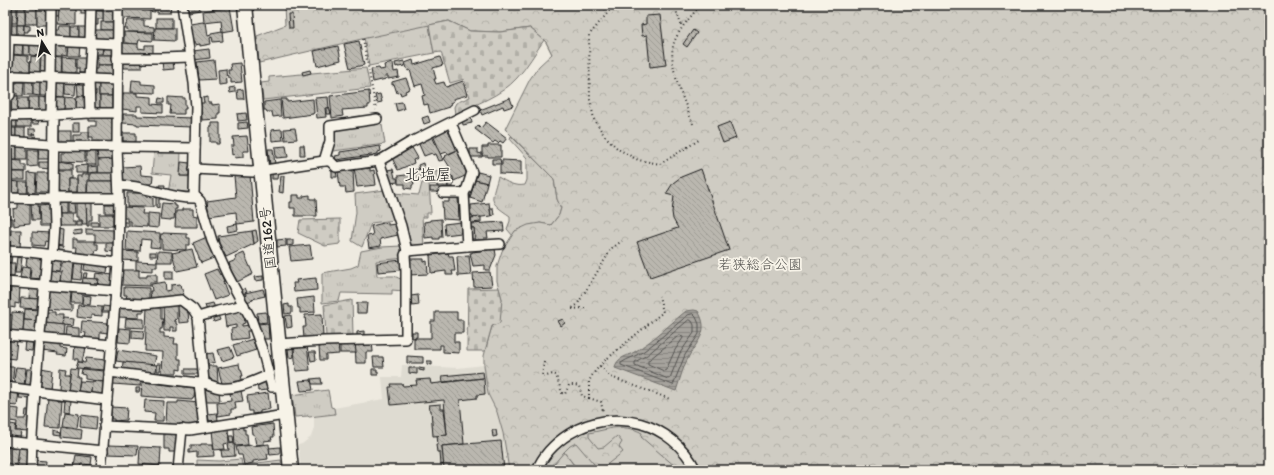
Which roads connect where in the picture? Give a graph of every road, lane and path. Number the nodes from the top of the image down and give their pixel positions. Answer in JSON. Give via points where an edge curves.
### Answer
{"nodes":[{"id":1,"x":7,"y":5,"type":"edge"},
{"id":2,"x":51,"y":5,"type":"edge"},
{"id":3,"x":85,"y":5,"type":"edge"},
{"id":4,"x":91,"y":5,"type":"edge"},
{"id":5,"x":182,"y":5,"type":"edge"},
{"id":6,"x":244,"y":5,"type":"edge"},
{"id":7,"x":593,"y":5,"type":"edge"},
{"id":8,"x":615,"y":5,"type":"edge"},
{"id":9,"x":674,"y":5,"type":"edge"},
{"id":10,"x":700,"y":5,"type":"edge"},
{"id":11,"x":118,"y":6,"type":"edge"},
{"id":12,"x":610,"y":10,"type":"junction"},
{"id":13,"x":682,"y":27,"type":"junction"},
{"id":14,"x":6,"y":39,"type":"edge"},
{"id":15,"x":363,"y":40,"type":"dead end"},
{"id":16,"x":51,"y":41,"type":"junction"},
{"id":17,"x":91,"y":43,"type":"junction"},
{"id":18,"x":117,"y":44,"type":"junction"},
{"id":19,"x":190,"y":57,"type":"junction"},
{"id":20,"x":117,"y":58,"type":"junction"},
{"id":21,"x":6,"y":75,"type":"edge"},
{"id":22,"x":51,"y":78,"type":"junction"},
{"id":23,"x":90,"y":79,"type":"junction"},
{"id":24,"x":117,"y":80,"type":"junction"},
{"id":25,"x":475,"y":110,"type":"dead end"},
{"id":26,"x":90,"y":113,"type":"junction"},
{"id":27,"x":117,"y":113,"type":"junction"},
{"id":28,"x":53,"y":114,"type":"junction"},
{"id":29,"x":6,"y":116,"type":"edge"},
{"id":30,"x":377,"y":119,"type":"joint"},
{"id":31,"x":451,"y":123,"type":"junction"},
{"id":32,"x":693,"y":124,"type":"dead end"},
{"id":33,"x":699,"y":140,"type":"dead end"},
{"id":34,"x":6,"y":141,"type":"edge"},
{"id":35,"x":54,"y":145,"type":"junction"},
{"id":36,"x":117,"y":147,"type":"junction"},
{"id":37,"x":195,"y":148,"type":"junction"},
{"id":38,"x":324,"y":161,"type":"junction"},
{"id":39,"x":379,"y":161,"type":"junction"},
{"id":40,"x":194,"y":169,"type":"junction"},
{"id":41,"x":261,"y":170,"type":"junction"},
{"id":42,"x":119,"y":185,"type":"junction"},
{"id":43,"x":443,"y":193,"type":"dead end"},
{"id":44,"x":464,"y":193,"type":"junction"},
{"id":45,"x":6,"y":198,"type":"edge"},
{"id":46,"x":53,"y":198,"type":"junction"},
{"id":47,"x":119,"y":198,"type":"junction"},
{"id":48,"x":197,"y":198,"type":"junction"},
{"id":49,"x":622,"y":241,"type":"dead end"},
{"id":50,"x":500,"y":244,"type":"dead end"},
{"id":51,"x":467,"y":246,"type":"junction"},
{"id":52,"x":5,"y":251,"type":"edge"},
{"id":53,"x":407,"y":251,"type":"junction"},
{"id":54,"x":49,"y":255,"type":"junction"},
{"id":55,"x":118,"y":263,"type":"junction"},
{"id":56,"x":5,"y":282,"type":"edge"},
{"id":57,"x":44,"y":285,"type":"junction"},
{"id":58,"x":116,"y":291,"type":"junction"},
{"id":59,"x":659,"y":296,"type":"dead end"},
{"id":60,"x":116,"y":303,"type":"junction"},
{"id":61,"x":244,"y":305,"type":"junction"},
{"id":62,"x":585,"y":308,"type":"dead end"},
{"id":63,"x":198,"y":317,"type":"junction"},
{"id":64,"x":5,"y":335,"type":"edge"},
{"id":65,"x":40,"y":338,"type":"junction"},
{"id":66,"x":278,"y":344,"type":"junction"},
{"id":67,"x":112,"y":345,"type":"junction"},
{"id":68,"x":544,"y":362,"type":"dead end"},
{"id":69,"x":600,"y":366,"type":"junction"},
{"id":70,"x":109,"y":372,"type":"junction"},
{"id":71,"x":269,"y":375,"type":"junction"},
{"id":72,"x":202,"y":383,"type":"junction"},
{"id":73,"x":5,"y":387,"type":"edge"},
{"id":74,"x":283,"y":387,"type":"junction"},
{"id":75,"x":35,"y":391,"type":"junction"},
{"id":76,"x":589,"y":398,"type":"junction"},
{"id":77,"x":670,"y":399,"type":"dead end"},
{"id":78,"x":107,"y":400,"type":"junction"},
{"id":79,"x":601,"y":402,"type":"dead end"},
{"id":80,"x":285,"y":415,"type":"junction"},
{"id":81,"x":104,"y":426,"type":"junction"},
{"id":82,"x":204,"y":428,"type":"junction"},
{"id":83,"x":182,"y":429,"type":"junction"},
{"id":84,"x":5,"y":441,"type":"edge"},
{"id":85,"x":32,"y":445,"type":"junction"},
{"id":86,"x":103,"y":452,"type":"junction"},
{"id":87,"x":31,"y":470,"type":"edge"},
{"id":88,"x":101,"y":470,"type":"edge"},
{"id":89,"x":178,"y":470,"type":"edge"},
{"id":90,"x":292,"y":470,"type":"edge"},
{"id":91,"x":537,"y":470,"type":"edge"},
{"id":92,"x":696,"y":470,"type":"edge"}],
"edges":[{"from":1,"to":14,"type":"street"},
{"from":2,"to":16,"type":"street"},
{"from":3,"to":4,"type":"street"},
{"from":4,"to":11,"type":"street"},
{"from":4,"to":17,"type":"street"},
{"from":5,"to":19,"type":"street"},
{"from":6,"to":41,"type":"highway","name":"国道162号"},
{"from":7,"to":12,"type":"path"},
{"from":8,"to":12,"type":"path"},
{"from":9,"to":13,"type":"path"},
{"from":10,"to":13,"type":"path"},
{"from":11,"to":18,"type":"street"},
{"from":12,"to":33,"type":"path","via":[[589,35],[590,100],[594,119],[604,135],[618,149],[638,160],[660,164]]},
{"from":13,"to":32,"type":"path","via":[[674,41],[672,61]]},
{"from":14,"to":16,"type":"street"},
{"from":14,"to":21,"type":"street","via":[[9,41]]},
{"from":15,"to":30,"type":"path"},
{"from":16,"to":17,"type":"street"},
{"from":16,"to":22,"type":"street"},
{"from":17,"to":18,"type":"street"},
{"from":17,"to":23,"type":"street"},
{"from":18,"to":20,"type":"street"},
{"from":19,"to":20,"type":"street"},
{"from":19,"to":37,"type":"street","via":[[196,107]]},
{"from":20,"to":24,"type":"street"},
{"from":21,"to":22,"type":"street"},
{"from":21,"to":29,"type":"street","via":[[10,81],[10,95],[6,99]]},
{"from":22,"to":23,"type":"street"},
{"from":22,"to":28,"type":"street"},
{"from":23,"to":24,"type":"street"},
{"from":23,"to":26,"type":"street"},
{"from":24,"to":27,"type":"street"},
{"from":25,"to":31,"type":"street"},
{"from":26,"to":27,"type":"street"},
{"from":26,"to":28,"type":"street"},
{"from":27,"to":36,"type":"street"},
{"from":28,"to":29,"type":"street"},
{"from":28,"to":35,"type":"street"},
{"from":29,"to":34,"type":"street"},
{"from":30,"to":38,"type":"street","via":[[330,126],[330,141]]},
{"from":31,"to":39,"type":"street","via":[[408,143]]},
{"from":31,"to":44,"type":"street","via":[[472,172]]},
{"from":34,"to":35,"type":"street"},
{"from":34,"to":45,"type":"street"},
{"from":35,"to":36,"type":"street"},
{"from":35,"to":46,"type":"street"},
{"from":36,"to":37,"type":"street"},
{"from":36,"to":42,"type":"street"},
{"from":37,"to":40,"type":"street"},
{"from":38,"to":39,"type":"street","via":[[330,161],[336,167]]},
{"from":38,"to":41,"type":"street"},
{"from":39,"to":53,"type":"street"},
{"from":40,"to":41,"type":"street","via":[[252,172]]},
{"from":40,"to":48,"type":"street","via":[[194,195]]},
{"from":41,"to":66,"type":"highway","name":"国道162号"},
{"from":42,"to":47,"type":"street"},
{"from":42,"to":48,"type":"street","via":[[140,187],[188,199]]},
{"from":43,"to":44,"type":"street"},
{"from":44,"to":51,"type":"street"},
{"from":45,"to":46,"type":"street"},
{"from":46,"to":47,"type":"street"},
{"from":46,"to":54,"type":"street","via":[[54,226]]},
{"from":47,"to":55,"type":"street"},
{"from":48,"to":61,"type":"street","via":[[212,241]]},
{"from":49,"to":62,"type":"path","via":[[612,248],[571,309]]},
{"from":50,"to":51,"type":"street"},
{"from":51,"to":53,"type":"street"},
{"from":52,"to":54,"type":"street"},
{"from":53,"to":66,"type":"street","via":[[406,339]]},
{"from":54,"to":55,"type":"street"},
{"from":54,"to":57,"type":"street"},
{"from":55,"to":58,"type":"street"},
{"from":56,"to":57,"type":"street"},
{"from":57,"to":58,"type":"street"},
{"from":57,"to":65,"type":"street"},
{"from":58,"to":60,"type":"street"},
{"from":59,"to":69,"type":"path","via":[[663,312]]},
{"from":60,"to":63,"type":"street","via":[[144,304],[181,300],[193,309]]},
{"from":60,"to":67,"type":"street"},
{"from":61,"to":63,"type":"street"},
{"from":61,"to":71,"type":"street","via":[[257,335]]},
{"from":63,"to":72,"type":"street"},
{"from":64,"to":65,"type":"street"},
{"from":65,"to":67,"type":"street"},
{"from":65,"to":75,"type":"street"},
{"from":66,"to":74,"type":"highway","name":"国道162号"},
{"from":67,"to":70,"type":"street"},
{"from":68,"to":76,"type":"path","via":[[543,378],[556,375],[562,393],[567,392],[569,385],[575,385],[579,386],[582,396]]},
{"from":69,"to":76,"type":"path","via":[[589,382]]},
{"from":69,"to":77,"type":"path","via":[[611,377]]},
{"from":70,"to":72,"type":"street"},
{"from":70,"to":78,"type":"street"},
{"from":71,"to":72,"type":"street","via":[[231,388]]},
{"from":71,"to":74,"type":"street","via":[[272,387]]},
{"from":72,"to":82,"type":"street"},
{"from":73,"to":75,"type":"street"},
{"from":74,"to":80,"type":"highway","name":"国道162号"},
{"from":75,"to":78,"type":"street"},
{"from":75,"to":85,"type":"street"},
{"from":76,"to":79,"type":"path"},
{"from":78,"to":81,"type":"street"},
{"from":80,"to":82,"type":"street"},
{"from":80,"to":90,"type":"highway","name":"国道162号"},
{"from":81,"to":83,"type":"street"},
{"from":81,"to":86,"type":"street"},
{"from":82,"to":83,"type":"street"},
{"from":83,"to":89,"type":"street"},
{"from":84,"to":85,"type":"street"},
{"from":85,"to":86,"type":"street"},
{"from":85,"to":87,"type":"street"},
{"from":86,"to":88,"type":"street"},
{"from":91,"to":92,"type":"street","via":[[550,449],[561,439],[590,424],[619,420],[643,424],[666,435],[683,449]]}]}
